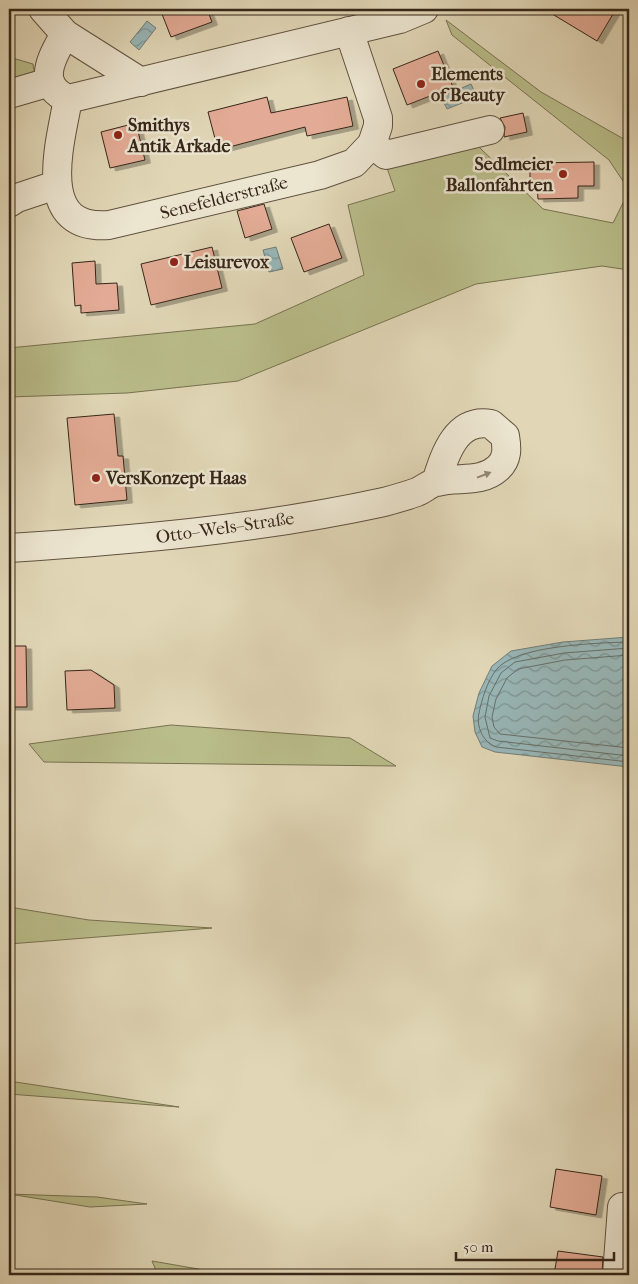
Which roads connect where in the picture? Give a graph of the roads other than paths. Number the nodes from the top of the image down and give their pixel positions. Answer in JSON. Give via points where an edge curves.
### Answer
{"nodes":[{"id":1,"x":43,"y":9,"type":"edge"},
{"id":2,"x":424,"y":9,"type":"edge"},
{"id":3,"x":349,"y":32,"type":"junction"},
{"id":4,"x":65,"y":34,"type":"junction"},
{"id":5,"x":141,"y":82,"type":"junction"},
{"id":6,"x":59,"y":91,"type":"junction"},
{"id":7,"x":9,"y":94,"type":"edge"},
{"id":8,"x":490,"y":130,"type":"dead end"},
{"id":9,"x":372,"y":144,"type":"junction"},
{"id":10,"x":56,"y":185,"type":"junction"},
{"id":11,"x":9,"y":203,"type":"edge"},
{"id":12,"x":436,"y":482,"type":"dead end"},
{"id":13,"x":9,"y":548,"type":"edge"},
{"id":14,"x":622,"y":1207,"type":"dead end"},
{"id":15,"x":617,"y":1275,"type":"edge"}],
"edges":[{"from":1,"to":4,"type":"street"},
{"from":2,"to":3,"type":"street","via":[[400,19]]},
{"from":3,"to":5,"type":"street"},
{"from":3,"to":9,"type":"street","name":"Senefelderstraße","via":[[378,118]]},
{"from":4,"to":5,"type":"street"},
{"from":4,"to":6,"type":"street","name":"Senefelderstraße","via":[[50,62]]},
{"from":5,"to":6,"type":"street"},
{"from":6,"to":7,"type":"street"},
{"from":6,"to":10,"type":"street","name":"Senefelderstraße"},
{"from":8,"to":9,"type":"street","via":[[386,155]]},
{"from":9,"to":10,"type":"street","name":"Senefelderstraße","via":[[354,163],[320,175],[109,225],[94,226],[77,219],[67,210]]},
{"from":10,"to":11,"type":"street"},
{"from":12,"to":13,"type":"street","name":"Otto–Wels–Straße","via":[[418,492],[386,501],[277,522],[154,538]]},
{"from":14,"to":15,"type":"street"}]}
